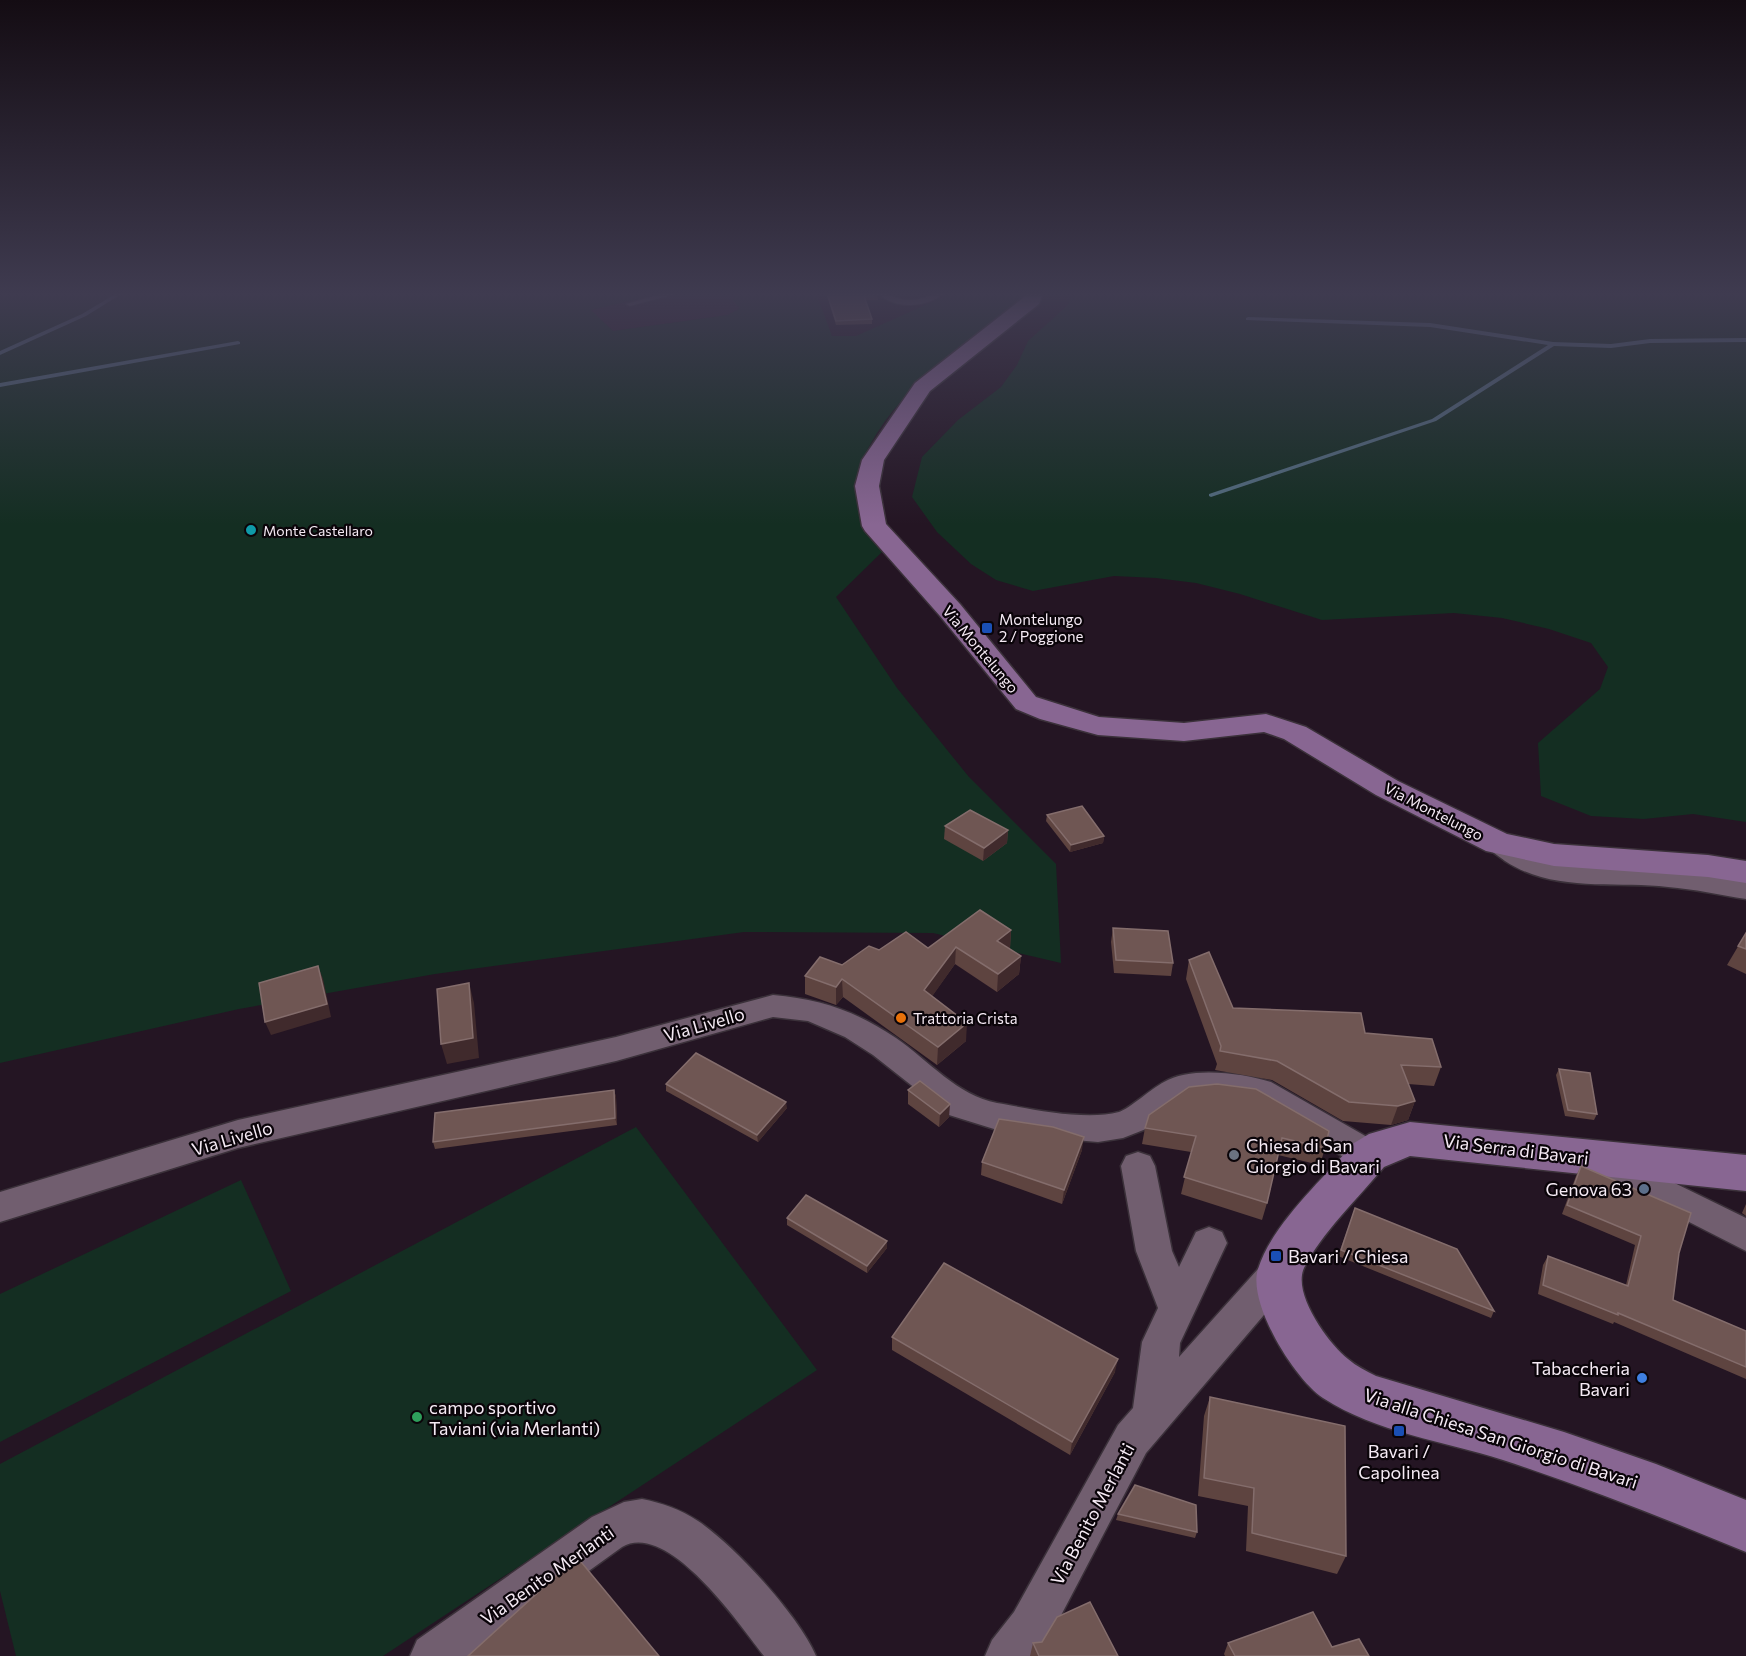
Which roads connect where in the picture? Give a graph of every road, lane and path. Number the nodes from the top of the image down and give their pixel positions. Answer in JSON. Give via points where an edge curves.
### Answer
{"nodes":[{"id":1,"x":943,"y":370,"type":"edge"},
{"id":2,"x":1498,"y":843,"type":"junction"},
{"id":3,"x":1746,"y":872,"type":"edge"},
{"id":4,"x":1746,"y":889,"type":"edge"},
{"id":5,"x":1369,"y":1155,"type":"junction"},
{"id":6,"x":1598,"y":1159,"type":"junction"},
{"id":7,"x":1138,"y":1166,"type":"dead end"},
{"id":8,"x":1746,"y":1173,"type":"edge"},
{"id":9,"x":2,"y":1208,"type":"edge"},
{"id":10,"x":1746,"y":1235,"type":"edge"},
{"id":11,"x":1209,"y":1242,"type":"dead end"},
{"id":12,"x":1280,"y":1270,"type":"junction"},
{"id":13,"x":1177,"y":1309,"type":"junction"},
{"id":14,"x":1152,"y":1416,"type":"junction"},
{"id":15,"x":1746,"y":1526,"type":"edge"},
{"id":16,"x":433,"y":1656,"type":"edge"},
{"id":17,"x":793,"y":1656,"type":"edge"},
{"id":18,"x":1008,"y":1656,"type":"edge"}],
"edges":[{"from":1,"to":2,"type":"street","name":"Via Montelungo","via":[[922,387],[873,460],[867,486],[874,525],[1026,703],[1098,726],[1184,732],[1266,723],[1295,733],[1387,788]]},
{"from":2,"to":3,"type":"street","name":"Via Montelungo","via":[[1554,855]]},
{"from":2,"to":4,"type":"street","via":[[1549,870],[1667,877]]},
{"from":5,"to":6,"type":"street","name":"Via Serra di Bavari","via":[[1410,1139]]},
{"from":5,"to":9,"type":"street","name":"Via Livello","via":[[1259,1091],[1213,1085],[1178,1089],[1123,1125],[1051,1125],[994,1116],[962,1106],[856,1029],[812,1010],[773,1006],[616,1049],[238,1134]]},
{"from":5,"to":12,"type":"street","name":"Via Serra di Bavari","via":[[1297,1241]]},
{"from":6,"to":8,"type":"street","name":"Via Serra di Bavari"},
{"from":6,"to":10,"type":"street"},
{"from":7,"to":13,"type":"street","via":[[1154,1251]]},
{"from":11,"to":13,"type":"street"},
{"from":12,"to":14,"type":"street","name":"Via Benito Merlanti"},
{"from":12,"to":15,"type":"street","name":"Via alla Chiesa San Giorgio di Bavari","via":[[1282,1297],[1304,1344],[1318,1365],[1338,1381],[1368,1396],[1502,1436],[1690,1501]]},
{"from":13,"to":14,"type":"street","via":[[1161,1342]]},
{"from":14,"to":18,"type":"street","name":"Via Benito Merlanti","via":[[1132,1439],[1030,1628]]},
{"from":16,"to":17,"type":"street","name":"Via Benito Merlanti","via":[[607,1532],[624,1522],[642,1520],[670,1528],[701,1550]]}]}
